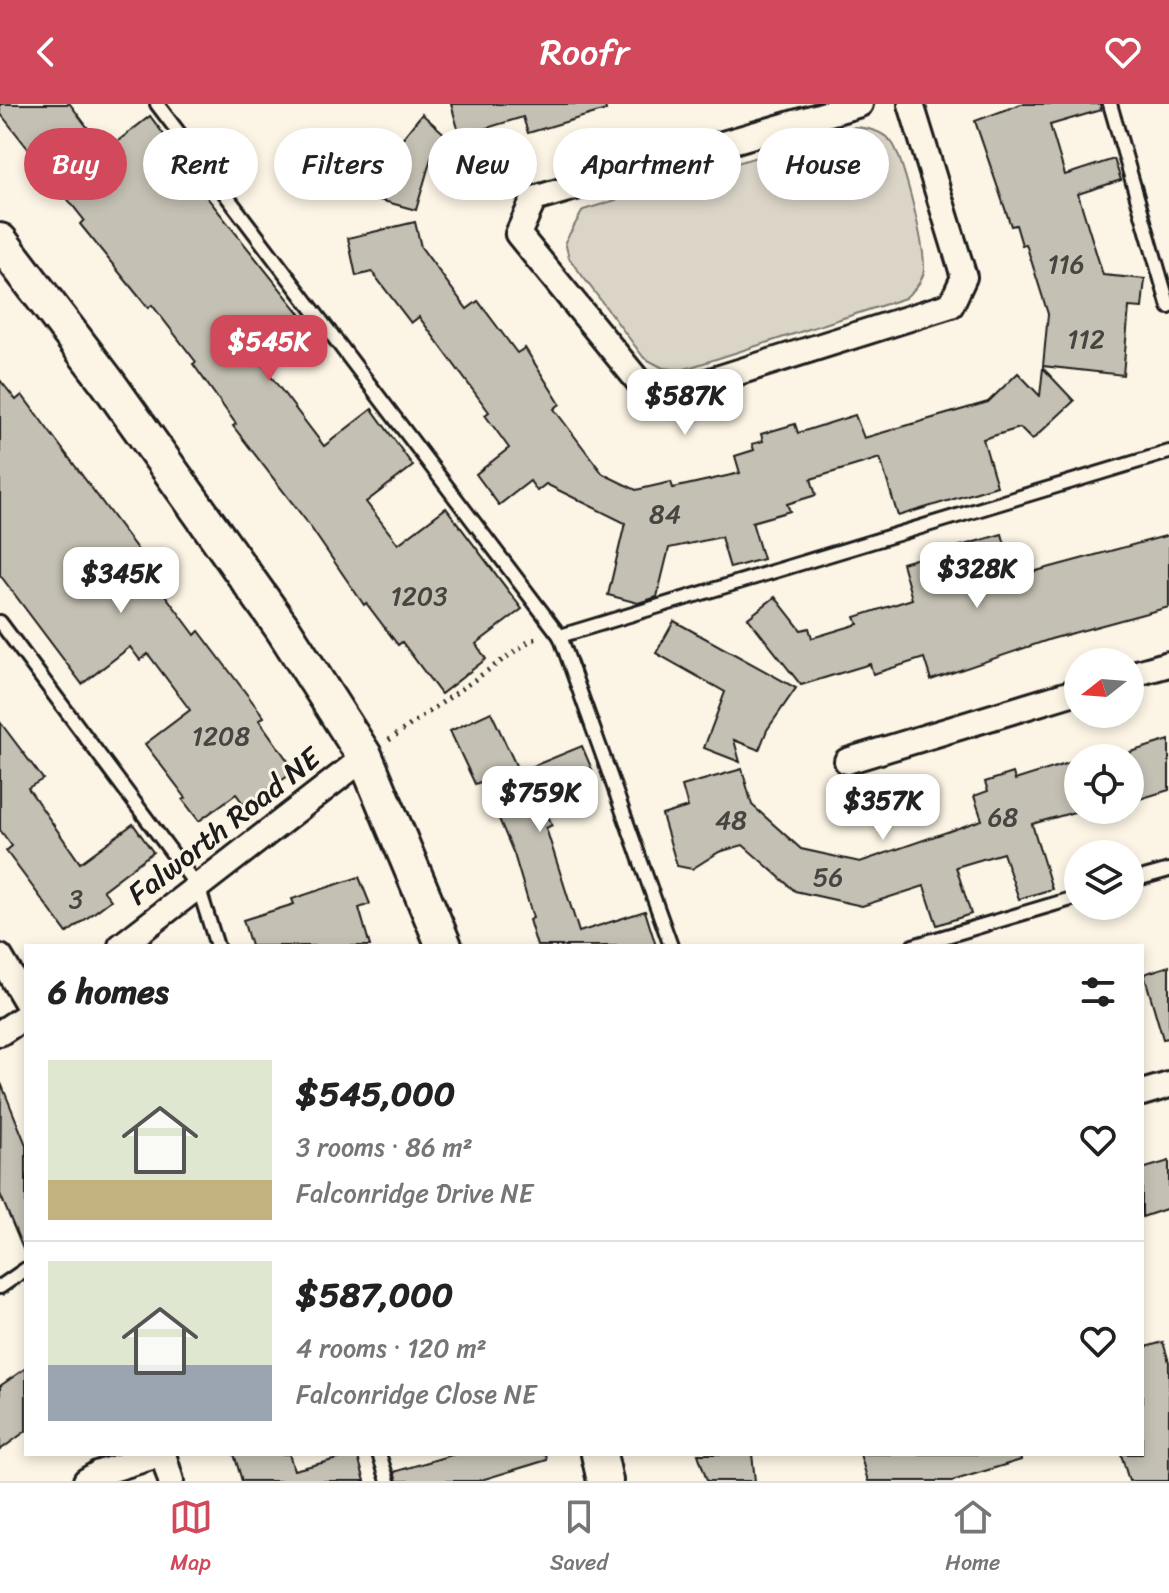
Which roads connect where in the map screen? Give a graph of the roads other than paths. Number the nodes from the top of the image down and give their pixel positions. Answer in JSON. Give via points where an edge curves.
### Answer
{"nodes":[{"id":1,"x":860,"y":104,"type":"edge"},
{"id":2,"x":911,"y":104,"type":"edge"},
{"id":3,"x":1110,"y":104,"type":"edge"},
{"id":4,"x":161,"y":105,"type":"edge"},
{"id":5,"x":0,"y":241,"type":"edge"},
{"id":6,"x":1169,"y":307,"type":"edge"},
{"id":7,"x":1169,"y":452,"type":"edge"},
{"id":8,"x":0,"y":622,"type":"edge"},
{"id":9,"x":560,"y":636,"type":"junction"},
{"id":10,"x":1169,"y":664,"type":"edge"},
{"id":11,"x":1144,"y":671,"type":"edge"},
{"id":12,"x":1064,"y":695,"type":"edge"},
{"id":13,"x":365,"y":757,"type":"junction"},
{"id":14,"x":847,"y":761,"type":"dead end"},
{"id":15,"x":1169,"y":870,"type":"edge"},
{"id":16,"x":1144,"y":877,"type":"edge"},
{"id":17,"x":199,"y":889,"type":"junction"},
{"id":18,"x":1064,"y":901,"type":"edge"},
{"id":19,"x":124,"y":944,"type":"edge"},
{"id":20,"x":216,"y":944,"type":"edge"},
{"id":21,"x":443,"y":944,"type":"edge"},
{"id":22,"x":670,"y":944,"type":"edge"},
{"id":23,"x":920,"y":944,"type":"edge"},
{"id":24,"x":0,"y":957,"type":"edge"},
{"id":25,"x":24,"y":998,"type":"edge"},
{"id":26,"x":24,"y":1017,"type":"edge"},
{"id":27,"x":0,"y":1033,"type":"edge"},
{"id":28,"x":1169,"y":1085,"type":"edge"},
{"id":29,"x":1144,"y":1092,"type":"edge"},
{"id":30,"x":24,"y":1270,"type":"edge"},
{"id":31,"x":0,"y":1287,"type":"edge"},
{"id":32,"x":155,"y":1456,"type":"edge"},
{"id":33,"x":163,"y":1456,"type":"edge"},
{"id":34,"x":380,"y":1456,"type":"edge"},
{"id":35,"x":599,"y":1456,"type":"edge"},
{"id":36,"x":86,"y":1481,"type":"edge"},
{"id":37,"x":171,"y":1481,"type":"edge"},
{"id":38,"x":388,"y":1481,"type":"edge"},
{"id":39,"x":605,"y":1481,"type":"edge"}],
"edges":[{"from":1,"to":2,"type":"street","via":[[534,199],[518,234],[653,399],[951,305],[964,277]]},
{"from":3,"to":6,"type":"lane"},
{"from":4,"to":9,"type":"lane"},
{"from":5,"to":13,"type":"street","via":[[283,629]]},
{"from":7,"to":9,"type":"lane"},
{"from":8,"to":17,"type":"lane"},
{"from":9,"to":22,"type":"lane"},
{"from":10,"to":11,"type":"street"},
{"from":12,"to":14,"type":"street"},
{"from":13,"to":17,"type":"street","name":"Falworth Road NE"},
{"from":13,"to":21,"type":"street"},
{"from":15,"to":16,"type":"lane"},
{"from":17,"to":19,"type":"street","name":"Falworth Road NE"},
{"from":17,"to":20,"type":"lane"},
{"from":18,"to":23,"type":"lane"},
{"from":24,"to":25,"type":"street"},
{"from":26,"to":27,"type":"street"},
{"from":28,"to":29,"type":"street"},
{"from":30,"to":31,"type":"lane"},
{"from":32,"to":36,"type":"street"},
{"from":33,"to":37,"type":"street"},
{"from":34,"to":38,"type":"lane"},
{"from":35,"to":39,"type":"street"}]}
